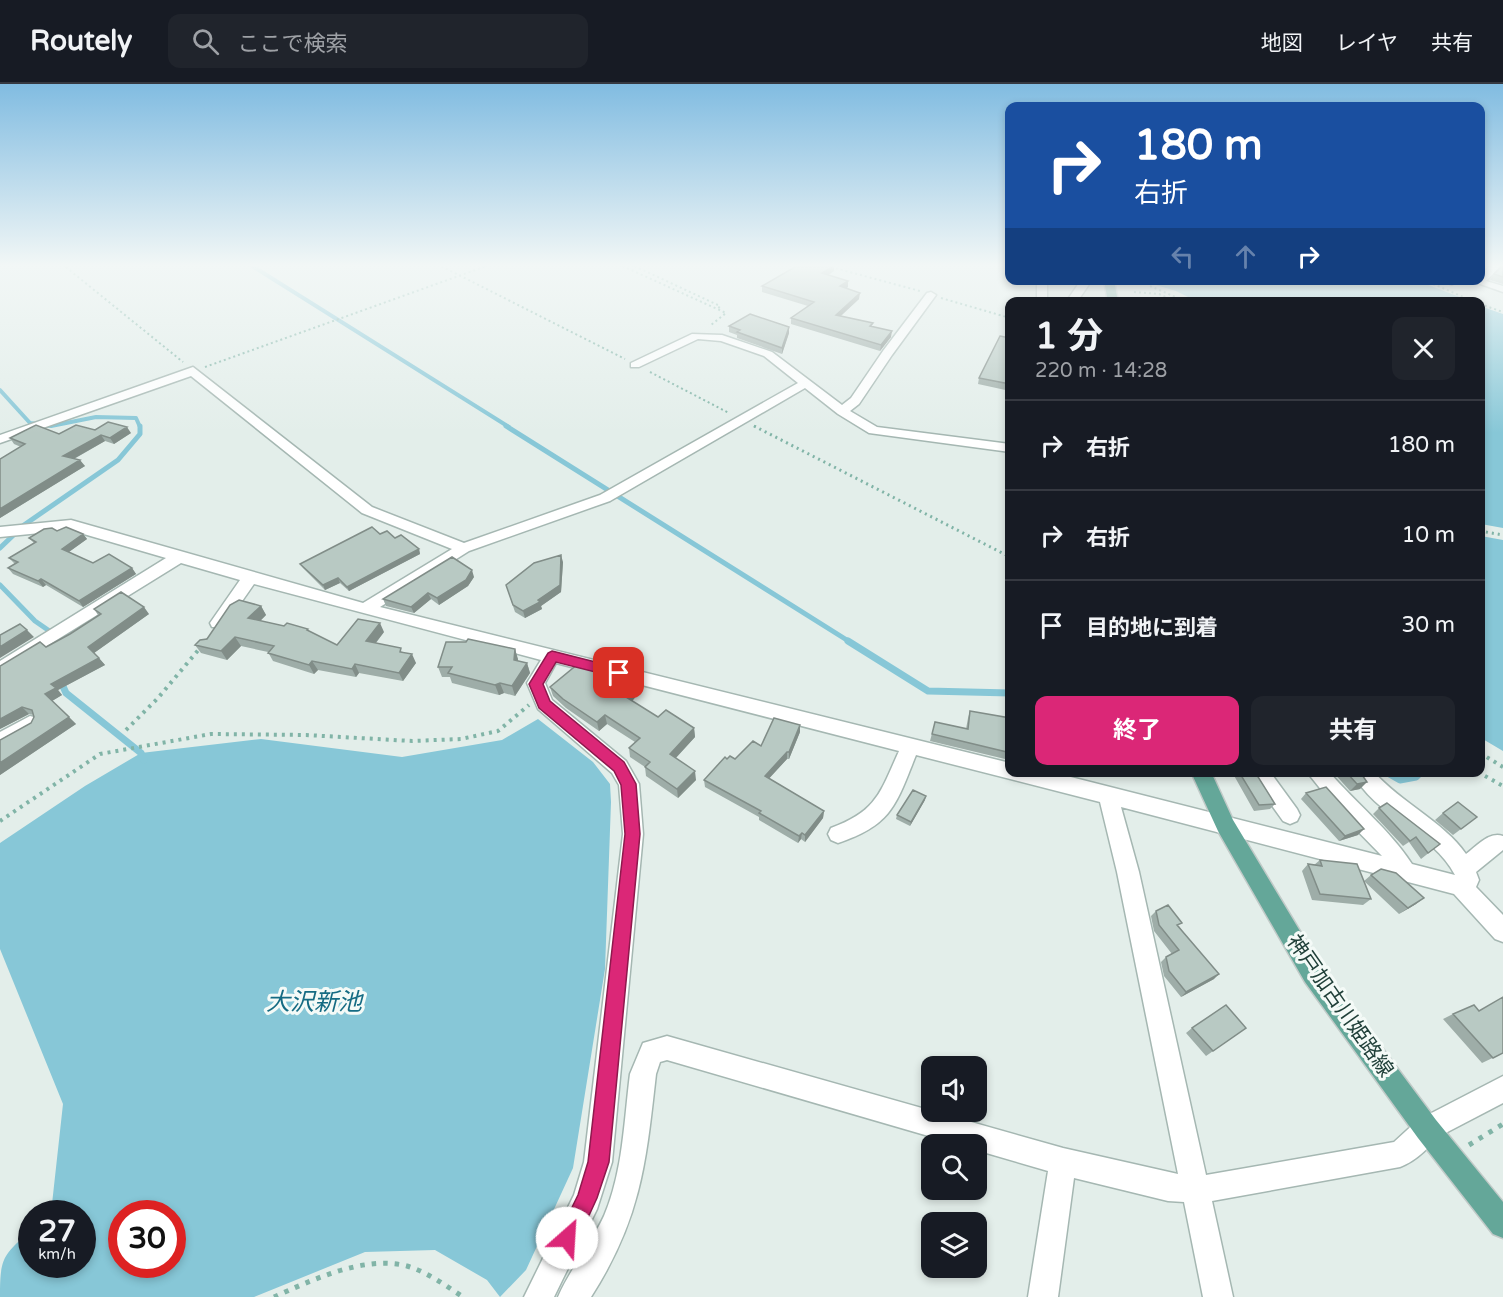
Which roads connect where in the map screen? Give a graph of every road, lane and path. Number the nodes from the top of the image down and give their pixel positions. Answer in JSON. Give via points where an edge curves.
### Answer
{"nodes":[{"id":1,"x":131,"y":321,"type":"edge"},
{"id":2,"x":333,"y":321,"type":"edge"},
{"id":3,"x":550,"y":321,"type":"edge"},
{"id":4,"x":716,"y":321,"type":"edge"},
{"id":5,"x":912,"y":321,"type":"edge"},
{"id":6,"x":696,"y":336,"type":"junction"},
{"id":7,"x":636,"y":364,"type":"junction"},
{"id":8,"x":193,"y":371,"type":"junction"},
{"id":9,"x":804,"y":384,"type":"junction"},
{"id":10,"x":842,"y":411,"type":"junction"},
{"id":11,"x":741,"y":419,"type":"junction"},
{"id":12,"x":0,"y":439,"type":"edge"},
{"id":13,"x":1005,"y":447,"type":"edge"},
{"id":14,"x":2,"y":530,"type":"edge"},
{"id":15,"x":1485,"y":532,"type":"edge"},
{"id":16,"x":1503,"y":535,"type":"edge"},
{"id":17,"x":464,"y":548,"type":"junction"},
{"id":18,"x":1005,"y":554,"type":"edge"},
{"id":19,"x":180,"y":556,"type":"junction"},
{"id":20,"x":250,"y":578,"type":"junction"},
{"id":21,"x":365,"y":609,"type":"junction"},
{"id":22,"x":205,"y":642,"type":"joint"},
{"id":23,"x":552,"y":656,"type":"junction"},
{"id":24,"x":0,"y":669,"type":"edge"},
{"id":25,"x":540,"y":695,"type":"junction"},
{"id":26,"x":30,"y":723,"type":"edge"},
{"id":27,"x":126,"y":730,"type":"dead end"},
{"id":28,"x":0,"y":742,"type":"edge"},
{"id":29,"x":909,"y":746,"type":"junction"},
{"id":30,"x":1485,"y":756,"type":"edge"},
{"id":31,"x":1503,"y":767,"type":"edge"},
{"id":32,"x":1005,"y":770,"type":"edge"},
{"id":33,"x":1485,"y":776,"type":"edge"},
{"id":34,"x":1037,"y":777,"type":"edge"},
{"id":35,"x":1203,"y":777,"type":"edge"},
{"id":36,"x":1262,"y":777,"type":"edge"},
{"id":37,"x":1321,"y":777,"type":"edge"},
{"id":38,"x":1366,"y":777,"type":"edge"},
{"id":39,"x":1503,"y":786,"type":"edge"},
{"id":40,"x":1108,"y":795,"type":"junction"},
{"id":41,"x":1290,"y":815,"type":"dead end"},
{"id":42,"x":0,"y":821,"type":"edge"},
{"id":43,"x":1225,"y":825,"type":"junction"},
{"id":44,"x":838,"y":834,"type":"dead end"},
{"id":45,"x":1496,"y":843,"type":"dead end"},
{"id":46,"x":1405,"y":872,"type":"junction"},
{"id":47,"x":1463,"y":877,"type":"junction"},
{"id":48,"x":1503,"y":931,"type":"edge"},
{"id":49,"x":1503,"y":1089,"type":"edge"},
{"id":50,"x":1503,"y":1124,"type":"edge"},
{"id":51,"x":1427,"y":1129,"type":"junction"},
{"id":52,"x":1469,"y":1153,"type":"dead end"},
{"id":53,"x":1063,"y":1162,"type":"junction"},
{"id":54,"x":1197,"y":1190,"type":"junction"},
{"id":55,"x":1503,"y":1224,"type":"edge"},
{"id":56,"x":274,"y":1297,"type":"edge"},
{"id":57,"x":463,"y":1297,"type":"edge"},
{"id":58,"x":539,"y":1297,"type":"edge"},
{"id":59,"x":573,"y":1297,"type":"edge"},
{"id":60,"x":1043,"y":1297,"type":"edge"},
{"id":61,"x":1218,"y":1297,"type":"edge"}],
"edges":[{"from":1,"to":8,"type":"path"},
{"from":2,"to":8,"type":"path"},
{"from":3,"to":7,"type":"path"},
{"from":4,"to":6,"type":"path"},
{"from":5,"to":10,"type":"street","via":[[855,401]]},
{"from":6,"to":7,"type":"street"},
{"from":6,"to":9,"type":"street","via":[[722,338],[768,354]]},
{"from":7,"to":11,"type":"path"},
{"from":8,"to":12,"type":"street"},
{"from":8,"to":17,"type":"street","via":[[367,510]]},
{"from":9,"to":10,"type":"street"},
{"from":9,"to":11,"type":"street"},
{"from":10,"to":13,"type":"street","via":[[874,429]]},
{"from":11,"to":17,"type":"street","via":[[605,498]]},
{"from":11,"to":18,"type":"path"},
{"from":14,"to":19,"type":"street","via":[[71,525]]},
{"from":15,"to":16,"type":"path"},
{"from":17,"to":21,"type":"street"},
{"from":19,"to":20,"type":"street"},
{"from":19,"to":24,"type":"street"},
{"from":20,"to":21,"type":"street"},
{"from":20,"to":22,"type":"street"},
{"from":21,"to":23,"type":"street"},
{"from":22,"to":27,"type":"path"},
{"from":23,"to":25,"type":"street","via":[[536,684]]},
{"from":23,"to":29,"type":"street"},
{"from":25,"to":42,"type":"path","via":[[498,730],[462,739],[211,734],[100,754]]},
{"from":25,"to":58,"type":"street","via":[[544,704],[619,767],[629,784],[633,834],[598,1162],[587,1198]]},
{"from":26,"to":28,"type":"street"},
{"from":29,"to":32,"type":"street"},
{"from":29,"to":44,"type":"street","via":[[877,812],[865,823]]},
{"from":30,"to":31,"type":"path"},
{"from":33,"to":39,"type":"path"},
{"from":34,"to":40,"type":"street"},
{"from":35,"to":43,"type":"main road","name":"神戸加古川姫路線"},
{"from":36,"to":41,"type":"street"},
{"from":37,"to":46,"type":"street","via":[[1393,853]]},
{"from":38,"to":47,"type":"street","via":[[1383,796],[1446,847]]},
{"from":40,"to":43,"type":"street"},
{"from":40,"to":54,"type":"street"},
{"from":43,"to":46,"type":"street"},
{"from":43,"to":51,"type":"main road","name":"神戸加古川姫路線","via":[[1313,974]]},
{"from":45,"to":47,"type":"street"},
{"from":46,"to":47,"type":"street"},
{"from":47,"to":48,"type":"street"},
{"from":49,"to":51,"type":"street"},
{"from":50,"to":52,"type":"path","via":[[1469,1144]]},
{"from":51,"to":54,"type":"street","via":[[1400,1154]]},
{"from":51,"to":55,"type":"main road","name":"神戸加古川姫路線"},
{"from":53,"to":54,"type":"street"},
{"from":53,"to":59,"type":"street","via":[[679,1050],[652,1052],[643,1074],[629,1179],[619,1215]]},
{"from":53,"to":60,"type":"street"},
{"from":54,"to":61,"type":"street"},
{"from":56,"to":57,"type":"path","via":[[314,1279],[366,1266],[401,1265],[433,1277]]}]}
